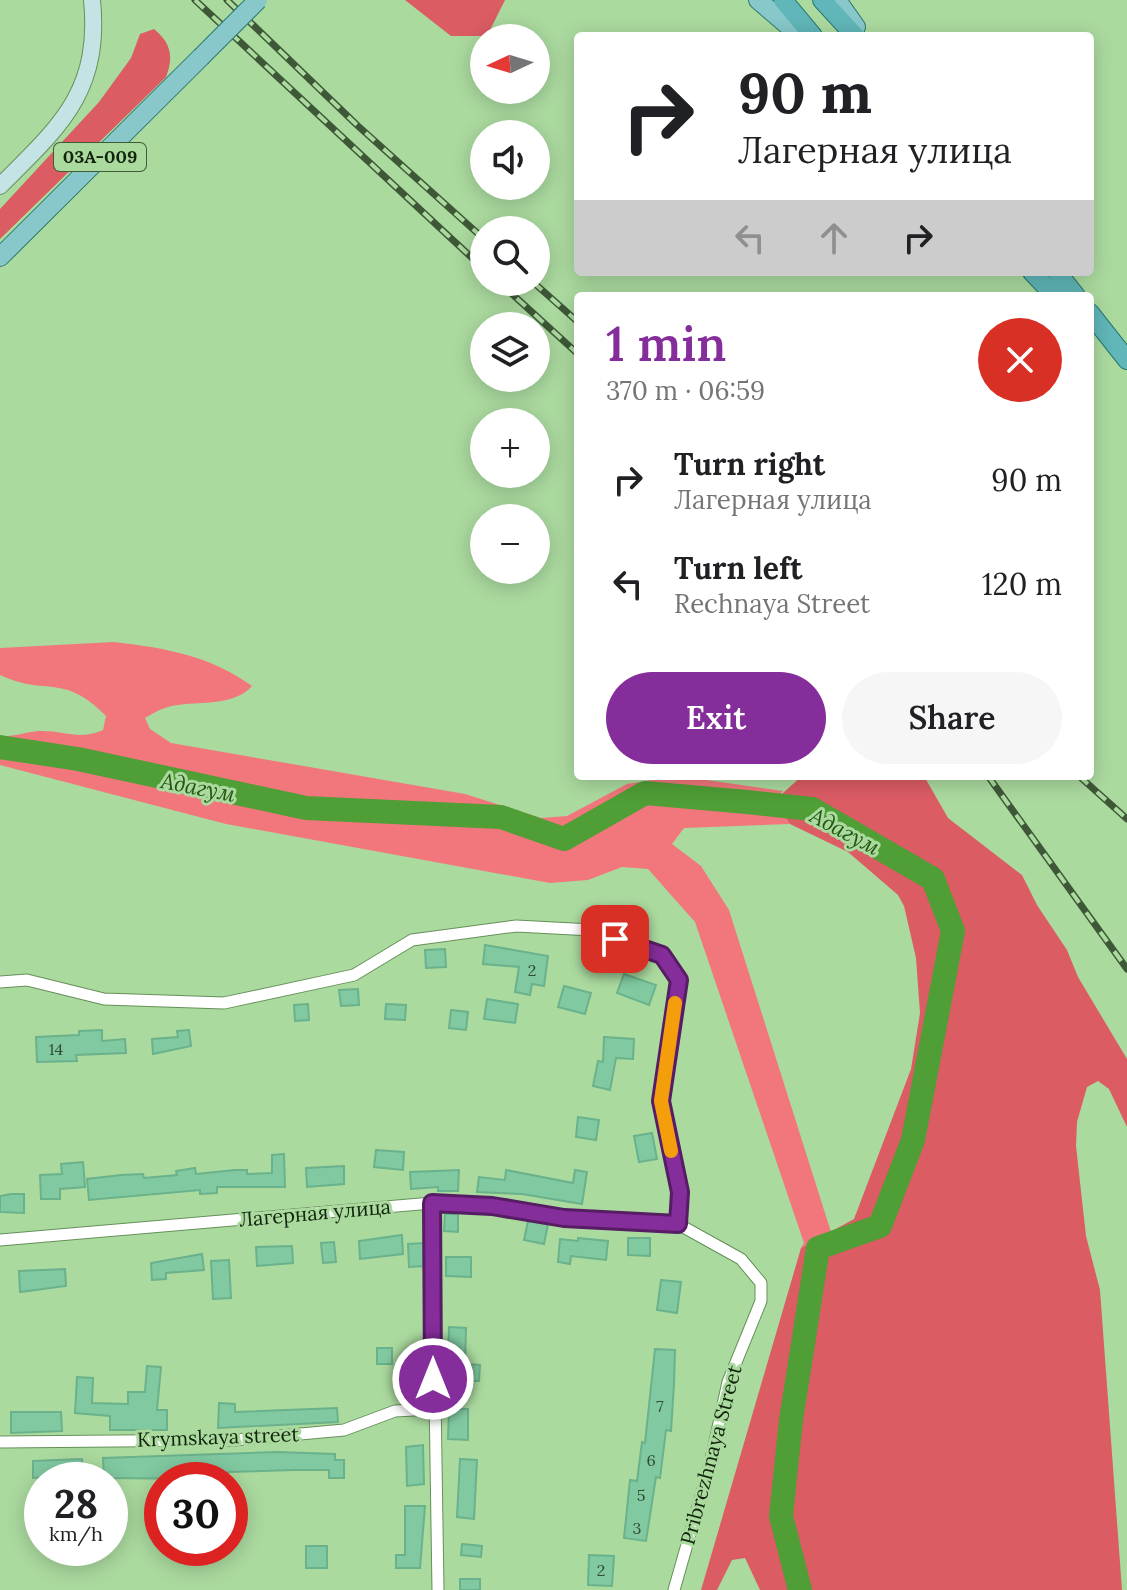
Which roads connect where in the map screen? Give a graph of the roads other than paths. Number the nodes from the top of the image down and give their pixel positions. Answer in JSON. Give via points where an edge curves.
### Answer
{"nodes":[{"id":1,"x":92,"y":0,"type":"edge"},
{"id":2,"x":258,"y":0,"type":"edge"},
{"id":3,"x":758,"y":0,"type":"edge"},
{"id":4,"x":783,"y":0,"type":"edge"},
{"id":5,"x":822,"y":0,"type":"edge"},
{"id":6,"x":837,"y":0,"type":"edge"},
{"id":7,"x":795,"y":32,"type":"edge"},
{"id":8,"x":810,"y":32,"type":"edge"},
{"id":9,"x":851,"y":32,"type":"edge"},
{"id":10,"x":859,"y":32,"type":"edge"},
{"id":11,"x":0,"y":186,"type":"edge"},
{"id":12,"x":0,"y":257,"type":"edge"},
{"id":13,"x":1036,"y":276,"type":"edge"},
{"id":14,"x":1060,"y":276,"type":"edge"},
{"id":15,"x":1051,"y":292,"type":"edge"},
{"id":16,"x":1073,"y":292,"type":"edge"},
{"id":17,"x":1094,"y":318,"type":"edge"},
{"id":18,"x":1094,"y":336,"type":"edge"},
{"id":19,"x":1127,"y":360,"type":"edge"},
{"id":20,"x":1127,"y":371,"type":"edge"},
{"id":21,"x":0,"y":982,"type":"edge"},
{"id":22,"x":432,"y":1203,"type":"junction"},
{"id":23,"x":678,"y":1224,"type":"junction"},
{"id":24,"x":0,"y":1240,"type":"edge"},
{"id":25,"x":433,"y":1409,"type":"junction"},
{"id":26,"x":0,"y":1442,"type":"edge"},
{"id":27,"x":438,"y":1590,"type":"edge"},
{"id":28,"x":674,"y":1590,"type":"edge"}],
"edges":[{"from":1,"to":11,"type":"main road","via":[[96,35],[79,94],[56,130]]},
{"from":2,"to":12,"type":"main road","number":"03А-009","bridge":true},
{"from":3,"to":7,"type":"main road"},
{"from":4,"to":8,"type":"highway"},
{"from":5,"to":9,"type":"highway"},
{"from":6,"to":10,"type":"main road"},
{"from":13,"to":15,"type":"highway"},
{"from":14,"to":16,"type":"highway"},
{"from":17,"to":19,"type":"highway"},
{"from":18,"to":20,"type":"highway"},
{"from":21,"to":23,"type":"street","via":[[27,980],[104,999],[224,1003],[354,975],[412,940],[516,926],[592,930],[662,955],[679,980],[661,1101],[680,1192]]},
{"from":22,"to":23,"type":"street","name":"Лагерная улица"},
{"from":22,"to":24,"type":"street","name":"Лагерная улица"},
{"from":22,"to":25,"type":"street"},
{"from":23,"to":28,"type":"street","name":"Pribrezhnaya Street","via":[[741,1259],[761,1283],[761,1301],[728,1382]]},
{"from":25,"to":26,"type":"street","name":"Krymskaya street","via":[[395,1411],[344,1430],[235,1440]]},
{"from":25,"to":27,"type":"street"}]}
